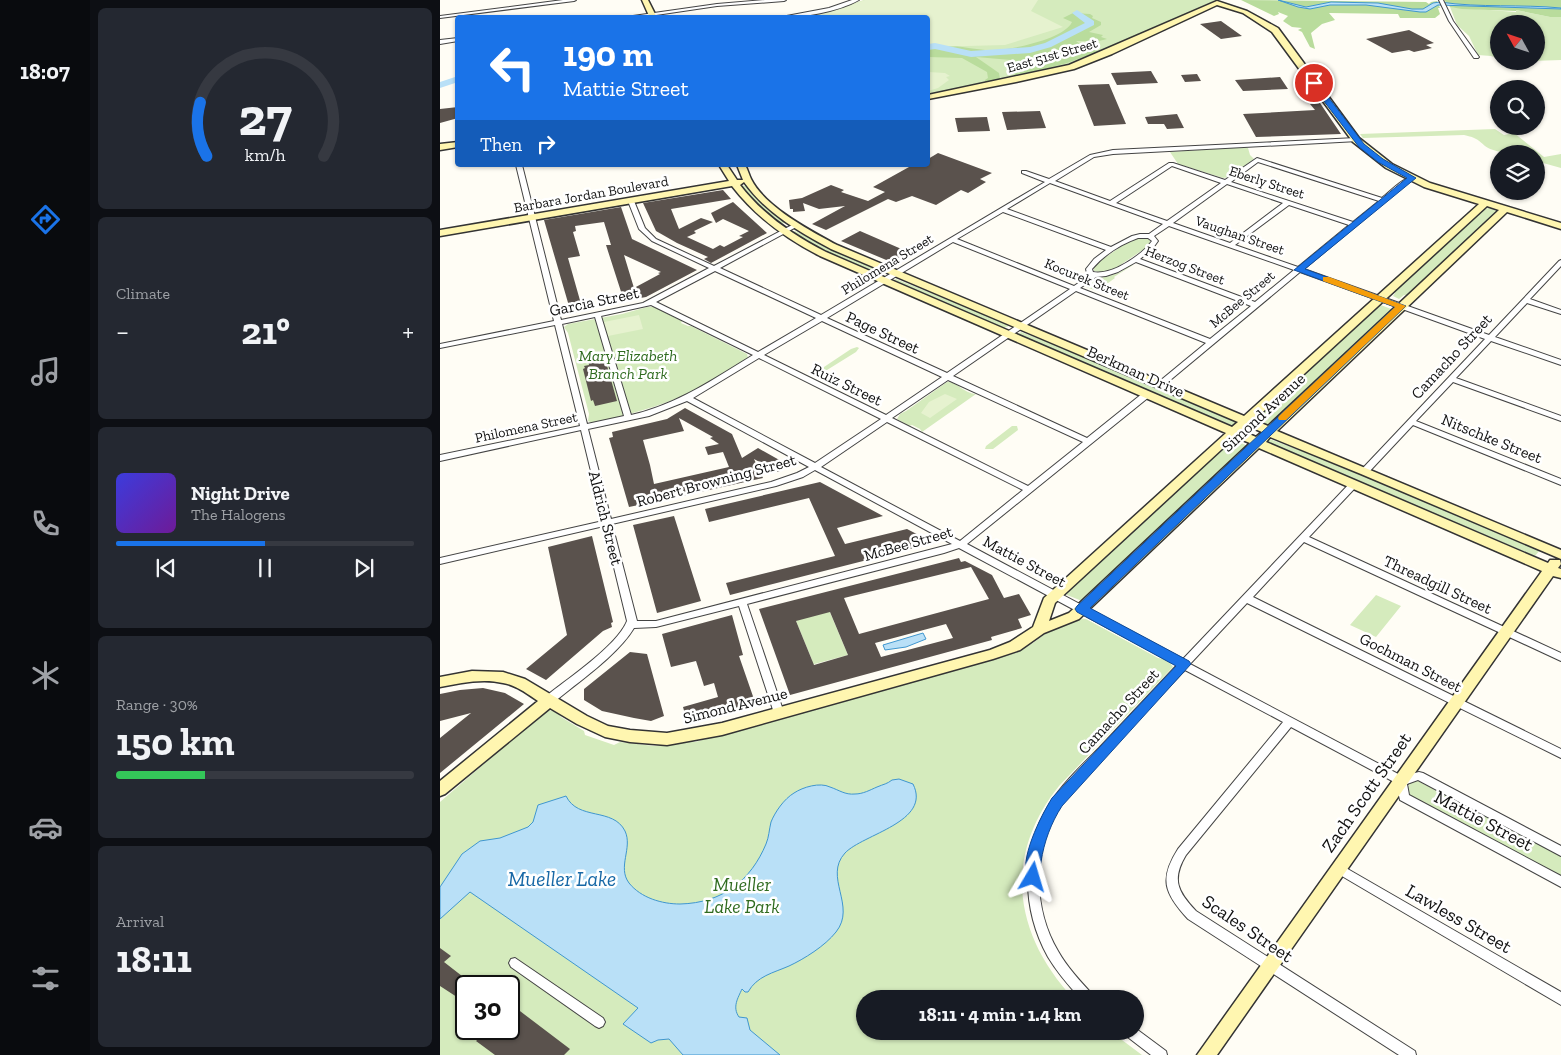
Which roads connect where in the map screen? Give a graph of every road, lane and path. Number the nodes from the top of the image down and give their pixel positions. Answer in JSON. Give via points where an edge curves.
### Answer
{"nodes":[{"id":1,"x":574,"y":0,"type":"edge"},
{"id":2,"x":645,"y":0,"type":"edge"},
{"id":3,"x":784,"y":0,"type":"edge"},
{"id":4,"x":834,"y":0,"type":"edge"},
{"id":5,"x":857,"y":0,"type":"edge"},
{"id":6,"x":1441,"y":0,"type":"edge"},
{"id":7,"x":1220,"y":1,"type":"edge"},
{"id":8,"x":846,"y":4,"type":"junction"},
{"id":9,"x":455,"y":15,"type":"edge"},
{"id":10,"x":456,"y":15,"type":"edge"},
{"id":11,"x":652,"y":15,"type":"edge"},
{"id":12,"x":659,"y":15,"type":"edge"},
{"id":13,"x":797,"y":15,"type":"edge"},
{"id":14,"x":440,"y":17,"type":"edge"},
{"id":15,"x":455,"y":40,"type":"edge"},
{"id":16,"x":440,"y":42,"type":"edge"},
{"id":17,"x":1476,"y":57,"type":"dead end"},
{"id":18,"x":930,"y":97,"type":"edge"},
{"id":19,"x":455,"y":140,"type":"edge"},
{"id":20,"x":1356,"y":140,"type":"junction"},
{"id":21,"x":440,"y":142,"type":"edge"},
{"id":22,"x":455,"y":144,"type":"edge"},
{"id":23,"x":1250,"y":145,"type":"junction"},
{"id":24,"x":440,"y":147,"type":"edge"},
{"id":25,"x":1165,"y":149,"type":"junction"},
{"id":26,"x":1258,"y":160,"type":"junction"},
{"id":27,"x":1172,"y":164,"type":"junction"},
{"id":28,"x":519,"y":167,"type":"edge"},
{"id":29,"x":724,"y":167,"type":"edge"},
{"id":30,"x":742,"y":167,"type":"edge"},
{"id":31,"x":1024,"y":172,"type":"dead end"},
{"id":32,"x":1412,"y":178,"type":"junction"},
{"id":33,"x":747,"y":179,"type":"junction"},
{"id":34,"x":732,"y":181,"type":"junction"},
{"id":35,"x":1050,"y":181,"type":"junction"},
{"id":36,"x":1226,"y":182,"type":"junction"},
{"id":37,"x":1383,"y":200,"type":"junction"},
{"id":38,"x":631,"y":201,"type":"junction"},
{"id":39,"x":1288,"y":202,"type":"junction"},
{"id":40,"x":1111,"y":203,"type":"junction"},
{"id":41,"x":1485,"y":203,"type":"junction"},
{"id":42,"x":1506,"y":209,"type":"junction"},
{"id":43,"x":1003,"y":210,"type":"junction"},
{"id":44,"x":531,"y":215,"type":"junction"},
{"id":45,"x":1168,"y":223,"type":"junction"},
{"id":46,"x":1354,"y":224,"type":"junction"},
{"id":47,"x":796,"y":225,"type":"junction"},
{"id":48,"x":1561,"y":226,"type":"edge"},
{"id":49,"x":440,"y":227,"type":"edge"},
{"id":50,"x":784,"y":231,"type":"junction"},
{"id":51,"x":440,"y":233,"type":"edge"},
{"id":52,"x":1150,"y":236,"type":"junction"},
{"id":53,"x":953,"y":240,"type":"junction"},
{"id":54,"x":1231,"y":246,"type":"junction"},
{"id":55,"x":1112,"y":250,"type":"junction"},
{"id":56,"x":1134,"y":259,"type":"junction"},
{"id":57,"x":1560,"y":265,"type":"edge"},
{"id":58,"x":715,"y":269,"type":"junction"},
{"id":59,"x":1299,"y":270,"type":"junction"},
{"id":60,"x":896,"y":274,"type":"junction"},
{"id":61,"x":1094,"y":275,"type":"junction"},
{"id":62,"x":883,"y":281,"type":"junction"},
{"id":63,"x":1075,"y":288,"type":"junction"},
{"id":64,"x":1380,"y":299,"type":"junction"},
{"id":65,"x":1526,"y":300,"type":"junction"},
{"id":66,"x":651,"y":302,"type":"junction"},
{"id":67,"x":1256,"y":305,"type":"junction"},
{"id":68,"x":1402,"y":306,"type":"junction"},
{"id":69,"x":1561,"y":312,"type":"edge"},
{"id":70,"x":598,"y":316,"type":"junction"},
{"id":71,"x":821,"y":318,"type":"junction"},
{"id":72,"x":558,"y":324,"type":"junction"},
{"id":73,"x":1020,"y":326,"type":"junction"},
{"id":74,"x":1008,"y":334,"type":"junction"},
{"id":75,"x":1490,"y":338,"type":"junction"},
{"id":76,"x":1211,"y":342,"type":"junction"},
{"id":77,"x":440,"y":346,"type":"edge"},
{"id":78,"x":759,"y":356,"type":"junction"},
{"id":79,"x":1561,"y":363,"type":"edge"},
{"id":80,"x":947,"y":376,"type":"junction"},
{"id":81,"x":1452,"y":378,"type":"junction"},
{"id":82,"x":1159,"y":385,"type":"junction"},
{"id":83,"x":1146,"y":395,"type":"junction"},
{"id":84,"x":687,"y":398,"type":"junction"},
{"id":85,"x":628,"y":418,"type":"junction"},
{"id":86,"x":886,"y":419,"type":"junction"},
{"id":87,"x":1561,"y":419,"type":"edge"},
{"id":88,"x":1246,"y":421,"type":"junction"},
{"id":89,"x":1412,"y":422,"type":"junction"},
{"id":90,"x":584,"y":428,"type":"junction"},
{"id":91,"x":1233,"y":432,"type":"junction"},
{"id":92,"x":1270,"y":432,"type":"junction"},
{"id":93,"x":1089,"y":442,"type":"junction"},
{"id":94,"x":1257,"y":443,"type":"junction"},
{"id":95,"x":440,"y":458,"type":"edge"},
{"id":96,"x":816,"y":467,"type":"junction"},
{"id":97,"x":1365,"y":471,"type":"junction"},
{"id":98,"x":1561,"y":482,"type":"edge"},
{"id":99,"x":1353,"y":484,"type":"junction"},
{"id":100,"x":1030,"y":490,"type":"junction"},
{"id":101,"x":608,"y":522,"type":"junction"},
{"id":102,"x":1302,"y":538,"type":"junction"},
{"id":103,"x":960,"y":544,"type":"junction"},
{"id":104,"x":1561,"y":555,"type":"edge"},
{"id":105,"x":440,"y":561,"type":"edge"},
{"id":106,"x":1556,"y":572,"type":"edge"},
{"id":107,"x":1055,"y":595,"type":"junction"},
{"id":108,"x":1246,"y":598,"type":"junction"},
{"id":109,"x":742,"y":602,"type":"junction"},
{"id":110,"x":1081,"y":609,"type":"junction"},
{"id":111,"x":632,"y":625,"type":"junction"},
{"id":112,"x":1039,"y":630,"type":"junction"},
{"id":113,"x":1506,"y":632,"type":"junction"},
{"id":114,"x":1561,"y":657,"type":"edge"},
{"id":115,"x":1184,"y":664,"type":"junction"},
{"id":116,"x":440,"y":682,"type":"edge"},
{"id":117,"x":549,"y":700,"type":"junction"},
{"id":118,"x":1456,"y":702,"type":"junction"},
{"id":119,"x":779,"y":713,"type":"junction"},
{"id":120,"x":1290,"y":721,"type":"junction"},
{"id":121,"x":1561,"y":754,"type":"edge"},
{"id":122,"x":1401,"y":781,"type":"junction"},
{"id":123,"x":440,"y":790,"type":"edge"},
{"id":124,"x":1561,"y":851,"type":"edge"},
{"id":125,"x":1338,"y":869,"type":"junction"},
{"id":126,"x":1561,"y":882,"type":"edge"},
{"id":127,"x":515,"y":963,"type":"dead end"},
{"id":128,"x":1270,"y":966,"type":"junction"},
{"id":129,"x":1081,"y":990,"type":"edge"},
{"id":130,"x":1561,"y":999,"type":"edge"},
{"id":131,"x":599,"y":1022,"type":"dead end"},
{"id":132,"x":1140,"y":1040,"type":"edge"},
{"id":133,"x":1161,"y":1055,"type":"edge"},
{"id":134,"x":1206,"y":1055,"type":"edge"},
{"id":135,"x":1410,"y":1055,"type":"edge"}],
"edges":[{"from":1,"to":10,"type":"street"},
{"from":2,"to":11,"type":"street"},
{"from":3,"to":12,"type":"street","via":[[717,5]]},
{"from":4,"to":8,"type":"street"},
{"from":5,"to":8,"type":"street"},
{"from":6,"to":17,"type":"street"},
{"from":7,"to":18,"type":"street","name":"East 51st Street","via":[[1071,67]]},
{"from":7,"to":20,"type":"street","via":[[1245,12],[1278,34]]},
{"from":8,"to":13,"type":"street"},
{"from":9,"to":14,"type":"street"},
{"from":15,"to":16,"type":"street"},
{"from":19,"to":21,"type":"street"},
{"from":20,"to":23,"type":"street","name":"Philomena Street"},
{"from":20,"to":32,"type":"street","via":[[1381,161]]},
{"from":22,"to":24,"type":"street"},
{"from":23,"to":25,"type":"street","name":"Philomena Street"},
{"from":23,"to":26,"type":"street"},
{"from":25,"to":27,"type":"street"},
{"from":25,"to":35,"type":"street","name":"Philomena Street","via":[[1100,154]]},
{"from":26,"to":36,"type":"street","name":"Robert Browning Street"},
{"from":26,"to":37,"type":"street"},
{"from":27,"to":36,"type":"street","name":"Eberly Street"},
{"from":27,"to":40,"type":"street"},
{"from":28,"to":44,"type":"street","name":"Aldrich Street"},
{"from":29,"to":34,"type":"street","name":"Berkman Drive"},
{"from":30,"to":33,"type":"street","name":"Berkman Drive"},
{"from":31,"to":35,"type":"street","name":"Vaughan Street"},
{"from":32,"to":37,"type":"street","name":"McBee Street"},
{"from":32,"to":41,"type":"street"},
{"from":33,"to":34,"type":"street","name":"Barbara Jordan Boulevard"},
{"from":33,"to":47,"type":"street","name":"Berkman Drive","via":[[769,204]]},
{"from":34,"to":38,"type":"street","name":"Barbara Jordan Boulevard"},
{"from":34,"to":44,"type":"street","name":"Barbara Jordan Boulevard"},
{"from":34,"to":50,"type":"street","name":"Berkman Drive","via":[[750,204]]},
{"from":35,"to":40,"type":"street","name":"Vaughan Street"},
{"from":35,"to":43,"type":"street","name":"Philomena Street"},
{"from":36,"to":39,"type":"street","name":"Eberly Street"},
{"from":36,"to":45,"type":"street","name":"Robert Browning Street"},
{"from":37,"to":46,"type":"street","name":"McBee Street"},
{"from":38,"to":44,"type":"street","name":"Barbara Jordan Boulevard"},
{"from":38,"to":58,"type":"street","name":"Page Street","via":[[642,229],[649,237]]},
{"from":39,"to":46,"type":"street","name":"Eberly Street"},
{"from":39,"to":54,"type":"street"},
{"from":40,"to":45,"type":"street","name":"Vaughan Street"},
{"from":41,"to":42,"type":"street"},
{"from":41,"to":64,"type":"street","name":"Simond Avenue"},
{"from":42,"to":48,"type":"street"},
{"from":42,"to":68,"type":"street","name":"Simond Avenue"},
{"from":43,"to":53,"type":"street","name":"Philomena Street"},
{"from":43,"to":55,"type":"street"},
{"from":44,"to":49,"type":"street","name":"Barbara Jordan Boulevard"},
{"from":44,"to":51,"type":"street","name":"Barbara Jordan Boulevard"},
{"from":44,"to":72,"type":"street","name":"Aldrich Street"},
{"from":45,"to":52,"type":"street","name":"Robert Browning Street"},
{"from":45,"to":54,"type":"street","name":"Vaughan Street"},
{"from":46,"to":59,"type":"street","name":"McBee Street"},
{"from":47,"to":50,"type":"street","name":"Garcia Street"},
{"from":47,"to":60,"type":"street","name":"Berkman Drive","via":[[834,247]]},
{"from":50,"to":58,"type":"street","name":"Garcia Street"},
{"from":50,"to":62,"type":"street","name":"Berkman Drive","via":[[815,250]]},
{"from":52,"to":55,"type":"street","name":"Robert Browning Street","via":[[1132,237]]},
{"from":52,"to":56,"type":"street","name":"Robert Browning Street","via":[[1154,238],[1154,244]]},
{"from":53,"to":60,"type":"street","name":"Philomena Street"},
{"from":53,"to":63,"type":"street","name":"Kocurek Street"},
{"from":54,"to":59,"type":"street","name":"Vaughan Street"},
{"from":55,"to":61,"type":"street","name":"Robert Browning Street","via":[[1090,267],[1089,271]]},
{"from":56,"to":61,"type":"street","name":"Robert Browning Street","via":[[1113,273]]},
{"from":56,"to":67,"type":"street","name":"Herzog Street"},
{"from":57,"to":65,"type":"street","name":"Camacho Street"},
{"from":58,"to":66,"type":"street","name":"Garcia Street"},
{"from":58,"to":71,"type":"street","name":"Page Street"},
{"from":59,"to":64,"type":"street","name":"Vaughan Street"},
{"from":59,"to":67,"type":"street","name":"McBee Street"},
{"from":60,"to":62,"type":"street","name":"Philomena Street"},
{"from":60,"to":73,"type":"street","name":"Berkman Drive"},
{"from":61,"to":63,"type":"street","name":"Robert Browning Street"},
{"from":62,"to":71,"type":"street","name":"Philomena Street"},
{"from":62,"to":74,"type":"street","name":"Berkman Drive"},
{"from":63,"to":73,"type":"street","name":"Robert Browning Street"},
{"from":63,"to":76,"type":"street","name":"Kocurek Street"},
{"from":64,"to":68,"type":"street","name":"Vaughan Street"},
{"from":64,"to":88,"type":"street","name":"Simond Avenue"},
{"from":65,"to":69,"type":"street"},
{"from":65,"to":75,"type":"street","name":"Camacho Street"},
{"from":66,"to":70,"type":"street","name":"Garcia Street"},
{"from":66,"to":78,"type":"street","name":"Ruiz Street"},
{"from":67,"to":76,"type":"street","name":"McBee Street"},
{"from":68,"to":75,"type":"street","name":"Vaughan Street"},
{"from":68,"to":92,"type":"street","name":"Simond Avenue"},
{"from":70,"to":72,"type":"street","name":"Garcia Street"},
{"from":70,"to":85,"type":"street"},
{"from":71,"to":78,"type":"street","name":"Philomena Street"},
{"from":71,"to":80,"type":"street","name":"Page Street"},
{"from":72,"to":77,"type":"street","name":"Garcia Street"},
{"from":72,"to":90,"type":"street","name":"Aldrich Street"},
{"from":73,"to":74,"type":"street","name":"Robert Browning Street"},
{"from":73,"to":82,"type":"street","name":"Berkman Drive"},
{"from":74,"to":80,"type":"street","name":"Robert Browning Street"},
{"from":74,"to":83,"type":"street","name":"Berkman Drive"},
{"from":75,"to":79,"type":"street","name":"Vaughan Street"},
{"from":75,"to":81,"type":"street","name":"Camacho Street"},
{"from":76,"to":82,"type":"street","name":"McBee Street"},
{"from":78,"to":84,"type":"street","name":"Philomena Street"},
{"from":78,"to":86,"type":"street","name":"Ruiz Street"},
{"from":80,"to":86,"type":"street","name":"Robert Browning Street"},
{"from":80,"to":93,"type":"street","name":"Page Street"},
{"from":81,"to":87,"type":"street"},
{"from":81,"to":89,"type":"street","name":"Camacho Street"},
{"from":82,"to":88,"type":"street","name":"Berkman Drive"},
{"from":83,"to":91,"type":"street","name":"Berkman Drive"},
{"from":83,"to":93,"type":"street","name":"McBee Street"},
{"from":84,"to":85,"type":"street","name":"Philomena Street"},
{"from":84,"to":96,"type":"street","name":"Mattie Street"},
{"from":85,"to":90,"type":"street","name":"Philomena Street"},
{"from":86,"to":96,"type":"street","name":"Robert Browning Street"},
{"from":86,"to":100,"type":"street","name":"Ruiz Street"},
{"from":88,"to":91,"type":"street","name":"Simond Avenue"},
{"from":88,"to":92,"type":"street","name":"Berkman Drive"},
{"from":89,"to":97,"type":"street","name":"Camacho Street"},
{"from":89,"to":98,"type":"street","name":"Nitschke Street"},
{"from":90,"to":95,"type":"street","name":"Philomena Street"},
{"from":90,"to":101,"type":"street","name":"Aldrich Street"},
{"from":91,"to":94,"type":"street","name":"Berkman Drive"},
{"from":91,"to":107,"type":"street","name":"Simond Avenue"},
{"from":92,"to":94,"type":"street","name":"Simond Avenue"},
{"from":92,"to":97,"type":"street","name":"Berkman Drive","via":[[1324,457]]},
{"from":93,"to":100,"type":"street","name":"McBee Street"},
{"from":94,"to":99,"type":"street","name":"Berkman Drive"},
{"from":94,"to":110,"type":"street","name":"Simond Avenue"},
{"from":96,"to":101,"type":"street","name":"Robert Browning Street","via":[[773,484]]},
{"from":96,"to":103,"type":"street","name":"Mattie Street"},
{"from":97,"to":104,"type":"street","name":"Berkman Drive"},
{"from":99,"to":102,"type":"street","name":"Camacho Street"},
{"from":99,"to":106,"type":"street","name":"Berkman Drive"},
{"from":100,"to":103,"type":"street","name":"McBee Street"},
{"from":101,"to":105,"type":"street","name":"Robert Browning Street"},
{"from":101,"to":111,"type":"street","name":"Aldrich Street"},
{"from":102,"to":108,"type":"street","name":"Camacho Street"},
{"from":102,"to":113,"type":"street","name":"Threadgill Street"},
{"from":103,"to":107,"type":"street","name":"Mattie Street"},
{"from":103,"to":109,"type":"street","name":"McBee Street"},
{"from":104,"to":106,"type":"street","name":"Zach Scott Street"},
{"from":106,"to":113,"type":"street","name":"Zach Scott Street"},
{"from":107,"to":110,"type":"street","name":"Mattie Street"},
{"from":107,"to":112,"type":"street","name":"Simond Avenue","via":[[1046,604]]},
{"from":108,"to":115,"type":"street","name":"Camacho Street"},
{"from":108,"to":118,"type":"street","name":"Gochman Street"},
{"from":109,"to":111,"type":"street","name":"McBee Street","via":[[656,624]]},
{"from":109,"to":119,"type":"street"},
{"from":110,"to":112,"type":"street","name":"Simond Avenue","via":[[1071,618]]},
{"from":110,"to":115,"type":"street","name":"Mattie Street"},
{"from":111,"to":117,"type":"street","via":[[616,644]]},
{"from":112,"to":119,"type":"street","name":"Simond Avenue","via":[[1015,646],[993,654]]},
{"from":113,"to":114,"type":"street","name":"Threadgill Street"},
{"from":113,"to":118,"type":"street","name":"Zach Scott Street"},
{"from":115,"to":120,"type":"street","name":"Mattie Street"},
{"from":115,"to":129,"type":"street","name":"Camacho Street","via":[[1070,785],[1047,818],[1039,840],[1033,891],[1038,919],[1048,947]]},
{"from":116,"to":117,"type":"street","name":"Simond Avenue","via":[[472,676],[503,677]]},
{"from":117,"to":119,"type":"street","name":"Simond Avenue","via":[[605,731],[654,739],[722,729]]},
{"from":117,"to":123,"type":"street"},
{"from":118,"to":121,"type":"street","name":"Gochman Street"},
{"from":118,"to":122,"type":"street","name":"Zach Scott Street"},
{"from":120,"to":122,"type":"street","name":"Mattie Street"},
{"from":120,"to":128,"type":"street","name":"Scales Street","via":[[1182,852],[1171,874],[1173,889],[1192,914]]},
{"from":122,"to":124,"type":"street","name":"Mattie Street","via":[[1419,776]]},
{"from":122,"to":125,"type":"street","name":"Zach Scott Street"},
{"from":122,"to":126,"type":"street","name":"Mattie Street","via":[[1404,797]]},
{"from":125,"to":128,"type":"street","name":"Zach Scott Street"},
{"from":125,"to":130,"type":"street","name":"Lawless Street"},
{"from":127,"to":131,"type":"street"},
{"from":128,"to":134,"type":"street","name":"Zach Scott Street"},
{"from":128,"to":135,"type":"street","name":"Scales Street"},
{"from":132,"to":133,"type":"street"}]}
